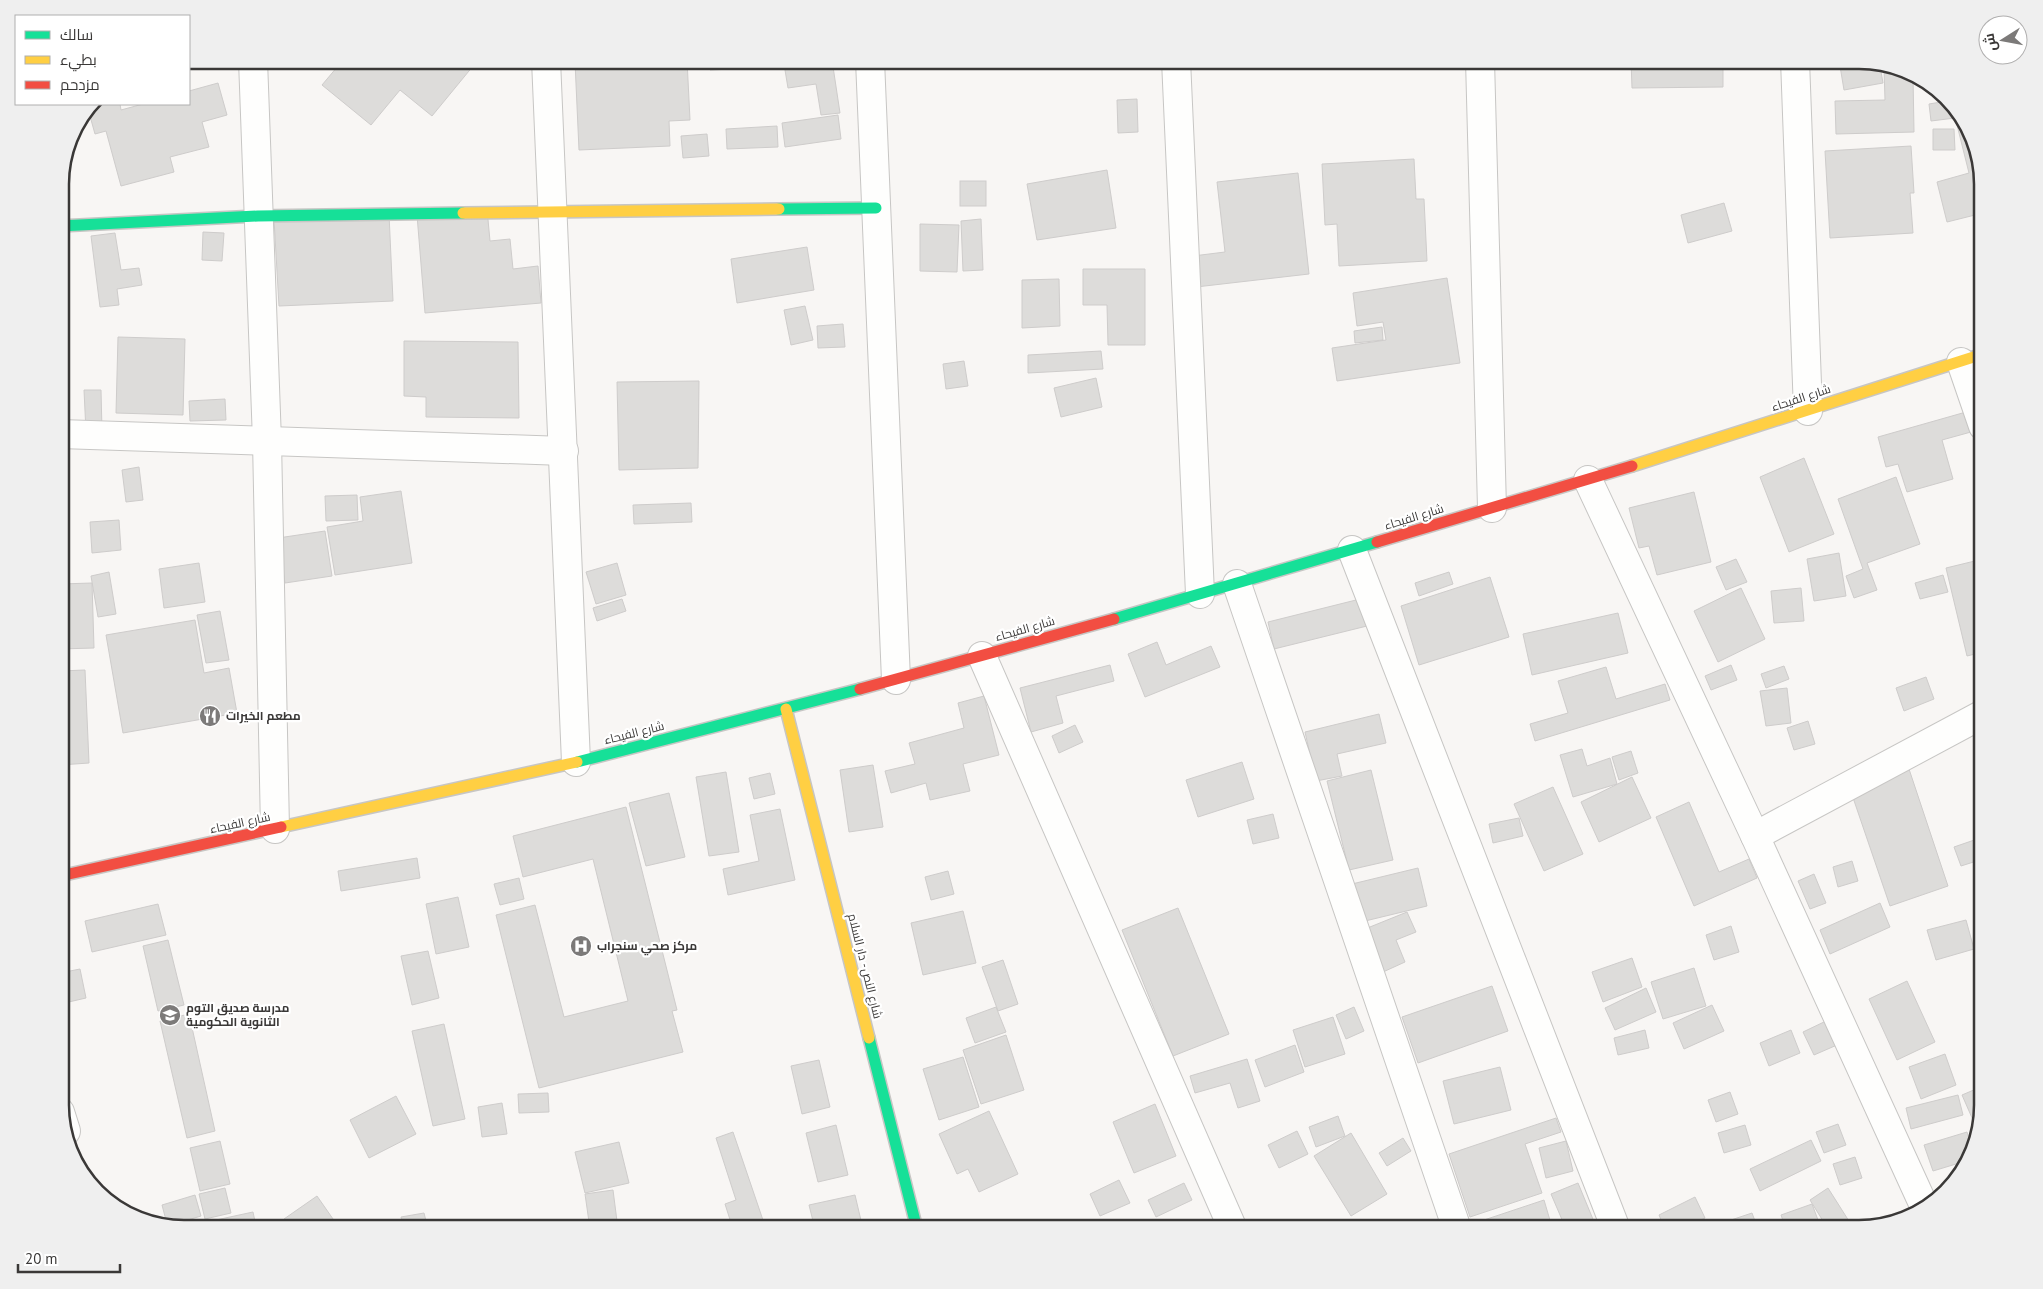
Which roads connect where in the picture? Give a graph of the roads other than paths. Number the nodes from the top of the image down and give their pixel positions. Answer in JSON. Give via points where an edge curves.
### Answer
{"nodes":[{"id":1,"x":253,"y":69,"type":"edge"},
{"id":2,"x":546,"y":69,"type":"edge"},
{"id":3,"x":870,"y":69,"type":"edge"},
{"id":4,"x":1176,"y":69,"type":"edge"},
{"id":5,"x":1480,"y":69,"type":"edge"},
{"id":6,"x":1795,"y":69,"type":"edge"},
{"id":7,"x":876,"y":208,"type":"junction"},
{"id":8,"x":554,"y":211,"type":"junction"},
{"id":9,"x":258,"y":216,"type":"junction"},
{"id":10,"x":69,"y":226,"type":"edge"},
{"id":11,"x":1972,"y":358,"type":"edge"},
{"id":12,"x":1974,"y":370,"type":"edge"},
{"id":13,"x":1808,"y":411,"type":"junction"},
{"id":14,"x":69,"y":434,"type":"edge"},
{"id":15,"x":267,"y":441,"type":"junction"},
{"id":16,"x":564,"y":451,"type":"junction"},
{"id":17,"x":1588,"y":480,"type":"junction"},
{"id":18,"x":1492,"y":508,"type":"junction"},
{"id":19,"x":1352,"y":550,"type":"junction"},
{"id":20,"x":1237,"y":584,"type":"junction"},
{"id":21,"x":1200,"y":594,"type":"junction"},
{"id":22,"x":982,"y":656,"type":"junction"},
{"id":23,"x":896,"y":680,"type":"junction"},
{"id":24,"x":786,"y":709,"type":"junction"},
{"id":25,"x":1974,"y":719,"type":"edge"},
{"id":26,"x":576,"y":762,"type":"junction"},
{"id":27,"x":275,"y":830,"type":"junction"},
{"id":28,"x":1755,"y":836,"type":"junction"},
{"id":29,"x":69,"y":874,"type":"edge"},
{"id":30,"x":1922,"y":1201,"type":"edge"},
{"id":31,"x":915,"y":1220,"type":"edge"},
{"id":32,"x":1229,"y":1220,"type":"edge"},
{"id":33,"x":1454,"y":1220,"type":"edge"},
{"id":34,"x":1613,"y":1220,"type":"edge"}],
"edges":[{"from":1,"to":9,"type":"street"},
{"from":2,"to":8,"type":"street"},
{"from":3,"to":7,"type":"street"},
{"from":4,"to":21,"type":"street"},
{"from":5,"to":18,"type":"street"},
{"from":6,"to":13,"type":"street"},
{"from":7,"to":8,"type":"street"},
{"from":7,"to":23,"type":"street"},
{"from":8,"to":9,"type":"street"},
{"from":8,"to":16,"type":"street"},
{"from":9,"to":10,"type":"street"},
{"from":9,"to":15,"type":"street"},
{"from":11,"to":12,"type":"street"},
{"from":11,"to":13,"type":"street","name":"شارع الفيحاء"},
{"from":13,"to":17,"type":"street","name":"شارع الفيحاء"},
{"from":14,"to":15,"type":"street"},
{"from":15,"to":16,"type":"street"},
{"from":15,"to":27,"type":"street"},
{"from":16,"to":26,"type":"street"},
{"from":17,"to":18,"type":"street","name":"شارع الفيحاء"},
{"from":17,"to":28,"type":"street"},
{"from":18,"to":19,"type":"street","name":"شارع الفيحاء"},
{"from":19,"to":20,"type":"street","name":"شارع الفيحاء"},
{"from":19,"to":34,"type":"street"},
{"from":20,"to":21,"type":"street","name":"شارع الفيحاء"},
{"from":20,"to":33,"type":"street"},
{"from":21,"to":22,"type":"street","name":"شارع الفيحاء"},
{"from":22,"to":23,"type":"street","name":"شارع الفيحاء"},
{"from":22,"to":32,"type":"street"},
{"from":23,"to":24,"type":"street","name":"شارع الفيحاء"},
{"from":24,"to":26,"type":"street","name":"شارع الفيحاء"},
{"from":24,"to":31,"type":"street","name":"شارع النص - دار السلام"},
{"from":25,"to":28,"type":"street"},
{"from":26,"to":27,"type":"street","name":"شارع الفيحاء"},
{"from":27,"to":29,"type":"street","name":"شارع الفيحاء"},
{"from":28,"to":30,"type":"street"}]}
